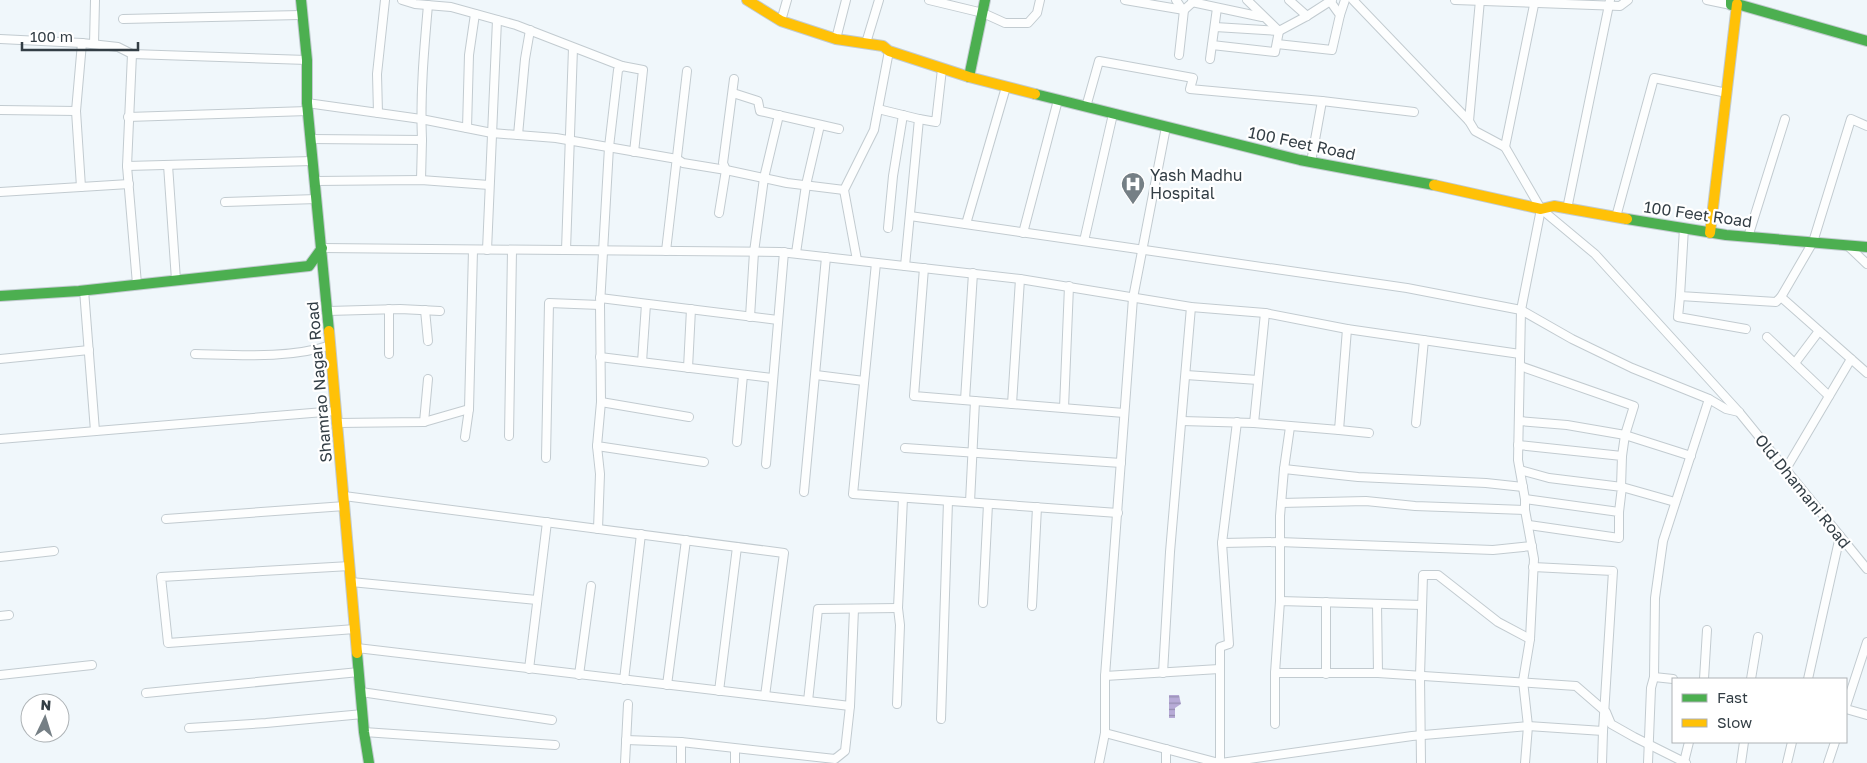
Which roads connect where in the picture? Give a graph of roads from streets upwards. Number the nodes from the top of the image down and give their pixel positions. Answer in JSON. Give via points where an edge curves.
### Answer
{"nodes":[{"id":1,"x":96,"y":0,"type":"edge"},
{"id":2,"x":301,"y":0,"type":"edge"},
{"id":3,"x":386,"y":0,"type":"edge"},
{"id":4,"x":402,"y":0,"type":"edge"},
{"id":5,"x":747,"y":0,"type":"edge"},
{"id":6,"x":787,"y":0,"type":"edge"},
{"id":7,"x":846,"y":0,"type":"edge"},
{"id":8,"x":879,"y":0,"type":"edge"},
{"id":9,"x":929,"y":0,"type":"edge"},
{"id":10,"x":985,"y":0,"type":"edge"},
{"id":11,"x":1040,"y":0,"type":"edge"},
{"id":12,"x":1125,"y":0,"type":"edge"},
{"id":13,"x":1176,"y":0,"type":"edge"},
{"id":14,"x":1247,"y":0,"type":"edge"},
{"id":15,"x":1289,"y":0,"type":"edge"},
{"id":16,"x":1331,"y":0,"type":"edge"},
{"id":17,"x":1345,"y":0,"type":"edge"},
{"id":18,"x":1353,"y":0,"type":"edge"},
{"id":19,"x":1455,"y":0,"type":"edge"},
{"id":20,"x":1480,"y":0,"type":"edge"},
{"id":21,"x":1628,"y":0,"type":"edge"},
{"id":22,"x":1707,"y":0,"type":"edge"},
{"id":23,"x":1194,"y":1,"type":"edge"},
{"id":24,"x":1534,"y":2,"type":"edge"},
{"id":25,"x":1609,"y":3,"type":"edge"},
{"id":26,"x":1733,"y":3,"type":"edge"},
{"id":27,"x":428,"y":5,"type":"junction"},
{"id":28,"x":1217,"y":8,"type":"junction"},
{"id":29,"x":1183,"y":9,"type":"junction"},
{"id":30,"x":983,"y":13,"type":"junction"},
{"id":31,"x":475,"y":14,"type":"junction"},
{"id":32,"x":301,"y":15,"type":"junction"},
{"id":33,"x":1340,"y":15,"type":"junction"},
{"id":34,"x":1307,"y":16,"type":"junction"},
{"id":35,"x":1264,"y":18,"type":"junction"},
{"id":36,"x":123,"y":19,"type":"dead end"},
{"id":37,"x":496,"y":20,"type":"junction"},
{"id":38,"x":781,"y":21,"type":"junction"},
{"id":39,"x":1214,"y":27,"type":"junction"},
{"id":40,"x":530,"y":30,"type":"junction"},
{"id":41,"x":1279,"y":31,"type":"junction"},
{"id":42,"x":0,"y":39,"type":"edge"},
{"id":43,"x":836,"y":39,"type":"junction"},
{"id":44,"x":1867,"y":41,"type":"edge"},
{"id":45,"x":82,"y":43,"type":"junction"},
{"id":46,"x":866,"y":43,"type":"junction"},
{"id":47,"x":94,"y":44,"type":"junction"},
{"id":48,"x":1277,"y":44,"type":"junction"},
{"id":49,"x":1212,"y":45,"type":"junction"},
{"id":50,"x":573,"y":48,"type":"junction"},
{"id":51,"x":888,"y":51,"type":"junction"},
{"id":52,"x":132,"y":54,"type":"junction"},
{"id":53,"x":1179,"y":55,"type":"dead end"},
{"id":54,"x":1210,"y":59,"type":"dead end"},
{"id":55,"x":307,"y":60,"type":"junction"},
{"id":56,"x":622,"y":66,"type":"junction"},
{"id":57,"x":942,"y":69,"type":"junction"},
{"id":58,"x":687,"y":71,"type":"dead end"},
{"id":59,"x":969,"y":78,"type":"junction"},
{"id":60,"x":734,"y":79,"type":"dead end"},
{"id":61,"x":1006,"y":87,"type":"junction"},
{"id":62,"x":733,"y":93,"type":"junction"},
{"id":63,"x":1726,"y":93,"type":"junction"},
{"id":64,"x":1058,"y":100,"type":"junction"},
{"id":65,"x":1322,"y":101,"type":"junction"},
{"id":66,"x":307,"y":107,"type":"junction"},
{"id":67,"x":1086,"y":107,"type":"junction"},
{"id":68,"x":878,"y":109,"type":"junction"},
{"id":69,"x":0,"y":110,"type":"edge"},
{"id":70,"x":76,"y":111,"type":"junction"},
{"id":71,"x":1414,"y":112,"type":"dead end"},
{"id":72,"x":378,"y":113,"type":"junction"},
{"id":73,"x":1113,"y":114,"type":"junction"},
{"id":74,"x":779,"y":115,"type":"junction"},
{"id":75,"x":903,"y":115,"type":"junction"},
{"id":76,"x":128,"y":117,"type":"junction"},
{"id":77,"x":421,"y":119,"type":"junction"},
{"id":78,"x":919,"y":119,"type":"junction"},
{"id":79,"x":1785,"y":119,"type":"dead end"},
{"id":80,"x":1469,"y":121,"type":"junction"},
{"id":81,"x":820,"y":125,"type":"junction"},
{"id":82,"x":1867,"y":126,"type":"edge"},
{"id":83,"x":1166,"y":127,"type":"junction"},
{"id":84,"x":466,"y":128,"type":"junction"},
{"id":85,"x":840,"y":129,"type":"dead end"},
{"id":86,"x":492,"y":133,"type":"junction"},
{"id":87,"x":518,"y":135,"type":"junction"},
{"id":88,"x":311,"y":139,"type":"junction"},
{"id":89,"x":422,"y":140,"type":"junction"},
{"id":90,"x":569,"y":140,"type":"junction"},
{"id":91,"x":609,"y":147,"type":"junction"},
{"id":92,"x":1505,"y":147,"type":"junction"},
{"id":93,"x":634,"y":152,"type":"junction"},
{"id":94,"x":676,"y":159,"type":"junction"},
{"id":95,"x":313,"y":161,"type":"junction"},
{"id":96,"x":1311,"y":162,"type":"junction"},
{"id":97,"x":168,"y":165,"type":"junction"},
{"id":98,"x":127,"y":166,"type":"junction"},
{"id":99,"x":726,"y":170,"type":"junction"},
{"id":100,"x":764,"y":178,"type":"junction"},
{"id":101,"x":421,"y":180,"type":"junction"},
{"id":102,"x":315,"y":181,"type":"junction"},
{"id":103,"x":129,"y":184,"type":"junction"},
{"id":104,"x":489,"y":185,"type":"junction"},
{"id":105,"x":806,"y":185,"type":"junction"},
{"id":106,"x":81,"y":187,"type":"junction"},
{"id":107,"x":844,"y":190,"type":"junction"},
{"id":108,"x":0,"y":192,"type":"edge"},
{"id":109,"x":317,"y":199,"type":"junction"},
{"id":110,"x":225,"y":202,"type":"dead end"},
{"id":111,"x":1541,"y":209,"type":"junction"},
{"id":112,"x":1567,"y":210,"type":"junction"},
{"id":113,"x":719,"y":213,"type":"dead end"},
{"id":114,"x":910,"y":216,"type":"junction"},
{"id":115,"x":1616,"y":217,"type":"junction"},
{"id":116,"x":966,"y":224,"type":"junction"},
{"id":117,"x":888,"y":228,"type":"dead end"},
{"id":118,"x":1684,"y":228,"type":"junction"},
{"id":119,"x":1710,"y":232,"type":"junction"},
{"id":120,"x":1023,"y":233,"type":"junction"},
{"id":121,"x":1748,"y":237,"type":"junction"},
{"id":122,"x":1084,"y":241,"type":"junction"},
{"id":123,"x":1814,"y":242,"type":"junction"},
{"id":124,"x":1848,"y":246,"type":"junction"},
{"id":125,"x":1867,"y":247,"type":"edge"},
{"id":126,"x":322,"y":248,"type":"junction"},
{"id":127,"x":1141,"y":248,"type":"junction"},
{"id":128,"x":473,"y":250,"type":"junction"},
{"id":129,"x":487,"y":250,"type":"junction"},
{"id":130,"x":512,"y":250,"type":"junction"},
{"id":131,"x":566,"y":250,"type":"junction"},
{"id":132,"x":603,"y":250,"type":"junction"},
{"id":133,"x":666,"y":251,"type":"junction"},
{"id":134,"x":754,"y":252,"type":"junction"},
{"id":135,"x":784,"y":252,"type":"junction"},
{"id":136,"x":796,"y":254,"type":"junction"},
{"id":137,"x":826,"y":257,"type":"junction"},
{"id":138,"x":857,"y":260,"type":"junction"},
{"id":139,"x":876,"y":263,"type":"junction"},
{"id":140,"x":1867,"y":264,"type":"edge"},
{"id":141,"x":905,"y":266,"type":"junction"},
{"id":142,"x":924,"y":268,"type":"junction"},
{"id":143,"x":973,"y":273,"type":"junction"},
{"id":144,"x":1020,"y":279,"type":"junction"},
{"id":145,"x":176,"y":280,"type":"junction"},
{"id":146,"x":137,"y":284,"type":"junction"},
{"id":147,"x":1069,"y":286,"type":"junction"},
{"id":148,"x":84,"y":290,"type":"junction"},
{"id":149,"x":0,"y":296,"type":"edge"},
{"id":150,"x":1680,"y":296,"type":"junction"},
{"id":151,"x":1781,"y":297,"type":"junction"},
{"id":152,"x":1132,"y":298,"type":"junction"},
{"id":153,"x":600,"y":301,"type":"junction"},
{"id":154,"x":646,"y":304,"type":"junction"},
{"id":155,"x":1191,"y":307,"type":"junction"},
{"id":156,"x":691,"y":309,"type":"junction"},
{"id":157,"x":389,"y":310,"type":"junction"},
{"id":158,"x":424,"y":310,"type":"junction"},
{"id":159,"x":440,"y":310,"type":"dead end"},
{"id":160,"x":1521,"y":310,"type":"junction"},
{"id":161,"x":328,"y":311,"type":"junction"},
{"id":162,"x":1265,"y":313,"type":"junction"},
{"id":163,"x":750,"y":317,"type":"junction"},
{"id":164,"x":778,"y":320,"type":"junction"},
{"id":165,"x":1347,"y":329,"type":"junction"},
{"id":166,"x":1746,"y":329,"type":"dead end"},
{"id":167,"x":1819,"y":332,"type":"junction"},
{"id":168,"x":1767,"y":337,"type":"dead end"},
{"id":169,"x":1424,"y":340,"type":"junction"},
{"id":170,"x":428,"y":341,"type":"dead end"},
{"id":171,"x":331,"y":345,"type":"junction"},
{"id":172,"x":89,"y":350,"type":"junction"},
{"id":173,"x":195,"y":354,"type":"dead end"},
{"id":174,"x":389,"y":354,"type":"dead end"},
{"id":175,"x":1520,"y":354,"type":"junction"},
{"id":176,"x":600,"y":357,"type":"junction"},
{"id":177,"x":0,"y":359,"type":"edge"},
{"id":178,"x":1851,"y":360,"type":"junction"},
{"id":179,"x":642,"y":362,"type":"junction"},
{"id":180,"x":1795,"y":363,"type":"junction"},
{"id":181,"x":1520,"y":366,"type":"junction"},
{"id":182,"x":688,"y":368,"type":"junction"},
{"id":183,"x":1867,"y":373,"type":"edge"},
{"id":184,"x":743,"y":375,"type":"junction"},
{"id":185,"x":816,"y":375,"type":"junction"},
{"id":186,"x":1186,"y":375,"type":"junction"},
{"id":187,"x":772,"y":378,"type":"junction"},
{"id":188,"x":428,"y":379,"type":"dead end"},
{"id":189,"x":1258,"y":380,"type":"junction"},
{"id":190,"x":864,"y":382,"type":"junction"},
{"id":191,"x":1829,"y":396,"type":"junction"},
{"id":192,"x":1710,"y":399,"type":"junction"},
{"id":193,"x":965,"y":400,"type":"junction"},
{"id":194,"x":975,"y":401,"type":"junction"},
{"id":195,"x":601,"y":402,"type":"junction"},
{"id":196,"x":1012,"y":404,"type":"junction"},
{"id":197,"x":1064,"y":408,"type":"junction"},
{"id":198,"x":469,"y":409,"type":"junction"},
{"id":199,"x":336,"y":411,"type":"junction"},
{"id":200,"x":1739,"y":412,"type":"junction"},
{"id":201,"x":1124,"y":413,"type":"junction"},
{"id":202,"x":689,"y":417,"type":"dead end"},
{"id":203,"x":1519,"y":421,"type":"junction"},
{"id":204,"x":424,"y":422,"type":"junction"},
{"id":205,"x":1182,"y":422,"type":"junction"},
{"id":206,"x":1237,"y":422,"type":"junction"},
{"id":207,"x":337,"y":423,"type":"junction"},
{"id":208,"x":1254,"y":423,"type":"junction"},
{"id":209,"x":1416,"y":423,"type":"dead end"},
{"id":210,"x":1290,"y":427,"type":"junction"},
{"id":211,"x":1340,"y":430,"type":"junction"},
{"id":212,"x":95,"y":431,"type":"junction"},
{"id":213,"x":1369,"y":433,"type":"dead end"},
{"id":214,"x":508,"y":436,"type":"dead end"},
{"id":215,"x":1625,"y":436,"type":"junction"},
{"id":216,"x":465,"y":437,"type":"dead end"},
{"id":217,"x":0,"y":439,"type":"edge"},
{"id":218,"x":737,"y":442,"type":"dead end"},
{"id":219,"x":1518,"y":445,"type":"junction"},
{"id":220,"x":597,"y":446,"type":"junction"},
{"id":221,"x":905,"y":448,"type":"dead end"},
{"id":222,"x":972,"y":453,"type":"junction"},
{"id":223,"x":1622,"y":456,"type":"junction"},
{"id":224,"x":1691,"y":456,"type":"junction"},
{"id":225,"x":546,"y":458,"type":"dead end"},
{"id":226,"x":704,"y":462,"type":"dead end"},
{"id":227,"x":1121,"y":463,"type":"junction"},
{"id":228,"x":766,"y":464,"type":"dead end"},
{"id":229,"x":1284,"y":469,"type":"junction"},
{"id":230,"x":1520,"y":470,"type":"junction"},
{"id":231,"x":1786,"y":470,"type":"junction"},
{"id":232,"x":1523,"y":486,"type":"junction"},
{"id":233,"x":1622,"y":487,"type":"junction"},
{"id":234,"x":804,"y":492,"type":"dead end"},
{"id":235,"x":903,"y":498,"type":"junction"},
{"id":236,"x":1525,"y":499,"type":"junction"},
{"id":237,"x":344,"y":501,"type":"junction"},
{"id":238,"x":948,"y":501,"type":"junction"},
{"id":239,"x":970,"y":502,"type":"junction"},
{"id":240,"x":1675,"y":502,"type":"junction"},
{"id":241,"x":1281,"y":503,"type":"junction"},
{"id":242,"x":988,"y":504,"type":"junction"},
{"id":243,"x":1037,"y":507,"type":"junction"},
{"id":244,"x":1525,"y":510,"type":"junction"},
{"id":245,"x":1619,"y":512,"type":"junction"},
{"id":246,"x":1118,"y":513,"type":"junction"},
{"id":247,"x":166,"y":519,"type":"dead end"},
{"id":248,"x":547,"y":522,"type":"junction"},
{"id":249,"x":1529,"y":525,"type":"junction"},
{"id":250,"x":598,"y":529,"type":"junction"},
{"id":251,"x":641,"y":534,"type":"junction"},
{"id":252,"x":1840,"y":536,"type":"junction"},
{"id":253,"x":686,"y":540,"type":"junction"},
{"id":254,"x":1279,"y":542,"type":"junction"},
{"id":255,"x":1222,"y":543,"type":"junction"},
{"id":256,"x":737,"y":546,"type":"junction"},
{"id":257,"x":1532,"y":546,"type":"junction"},
{"id":258,"x":54,"y":550,"type":"dead end"},
{"id":259,"x":0,"y":557,"type":"edge"},
{"id":260,"x":350,"y":566,"type":"junction"},
{"id":261,"x":1533,"y":567,"type":"junction"},
{"id":262,"x":1867,"y":569,"type":"edge"},
{"id":263,"x":351,"y":582,"type":"junction"},
{"id":264,"x":592,"y":586,"type":"dead end"},
{"id":265,"x":537,"y":600,"type":"junction"},
{"id":266,"x":1280,"y":601,"type":"junction"},
{"id":267,"x":1326,"y":602,"type":"junction"},
{"id":268,"x":983,"y":603,"type":"dead end"},
{"id":269,"x":1377,"y":604,"type":"junction"},
{"id":270,"x":1422,"y":605,"type":"junction"},
{"id":271,"x":1032,"y":606,"type":"dead end"},
{"id":272,"x":898,"y":608,"type":"junction"},
{"id":273,"x":854,"y":609,"type":"junction"},
{"id":274,"x":9,"y":615,"type":"dead end"},
{"id":275,"x":0,"y":616,"type":"edge"},
{"id":276,"x":355,"y":629,"type":"junction"},
{"id":277,"x":1707,"y":630,"type":"dead end"},
{"id":278,"x":1758,"y":637,"type":"dead end"},
{"id":279,"x":1530,"y":638,"type":"junction"},
{"id":280,"x":1867,"y":642,"type":"edge"},
{"id":281,"x":357,"y":648,"type":"junction"},
{"id":282,"x":92,"y":665,"type":"dead end"},
{"id":283,"x":529,"y":669,"type":"junction"},
{"id":284,"x":1219,"y":669,"type":"junction"},
{"id":285,"x":359,"y":672,"type":"junction"},
{"id":286,"x":1163,"y":673,"type":"junction"},
{"id":287,"x":1275,"y":673,"type":"junction"},
{"id":288,"x":1378,"y":673,"type":"junction"},
{"id":289,"x":579,"y":674,"type":"junction"},
{"id":290,"x":1326,"y":674,"type":"junction"},
{"id":291,"x":0,"y":675,"type":"edge"},
{"id":292,"x":1105,"y":676,"type":"junction"},
{"id":293,"x":1420,"y":676,"type":"junction"},
{"id":294,"x":1654,"y":677,"type":"junction"},
{"id":295,"x":1704,"y":678,"type":"edge"},
{"id":296,"x":1751,"y":678,"type":"edge"},
{"id":297,"x":1808,"y":678,"type":"edge"},
{"id":298,"x":1672,"y":679,"type":"edge"},
{"id":299,"x":624,"y":680,"type":"junction"},
{"id":300,"x":1523,"y":681,"type":"junction"},
{"id":301,"x":667,"y":685,"type":"junction"},
{"id":302,"x":719,"y":691,"type":"junction"},
{"id":303,"x":361,"y":692,"type":"junction"},
{"id":304,"x":146,"y":693,"type":"dead end"},
{"id":305,"x":765,"y":696,"type":"junction"},
{"id":306,"x":808,"y":702,"type":"junction"},
{"id":307,"x":628,"y":704,"type":"dead end"},
{"id":308,"x":897,"y":704,"type":"dead end"},
{"id":309,"x":1847,"y":704,"type":"edge"},
{"id":310,"x":850,"y":706,"type":"junction"},
{"id":311,"x":1847,"y":707,"type":"edge"},
{"id":312,"x":1606,"y":712,"type":"junction"},
{"id":313,"x":362,"y":714,"type":"junction"},
{"id":314,"x":1867,"y":715,"type":"edge"},
{"id":315,"x":940,"y":719,"type":"dead end"},
{"id":316,"x":552,"y":720,"type":"dead end"},
{"id":317,"x":1275,"y":724,"type":"dead end"},
{"id":318,"x":1528,"y":726,"type":"junction"},
{"id":319,"x":189,"y":728,"type":"dead end"},
{"id":320,"x":1604,"y":731,"type":"junction"},
{"id":321,"x":364,"y":732,"type":"junction"},
{"id":322,"x":1105,"y":733,"type":"junction"},
{"id":323,"x":1421,"y":736,"type":"junction"},
{"id":324,"x":626,"y":740,"type":"junction"},
{"id":325,"x":681,"y":742,"type":"junction"},
{"id":326,"x":1689,"y":743,"type":"edge"},
{"id":327,"x":1744,"y":743,"type":"edge"},
{"id":328,"x":1792,"y":743,"type":"edge"},
{"id":329,"x":1835,"y":743,"type":"edge"},
{"id":330,"x":555,"y":745,"type":"dead end"},
{"id":331,"x":1649,"y":745,"type":"junction"},
{"id":332,"x":735,"y":749,"type":"junction"},
{"id":333,"x":1166,"y":749,"type":"junction"},
{"id":334,"x":792,"y":759,"type":"edge"},
{"id":335,"x":1685,"y":762,"type":"edge"},
{"id":336,"x":367,"y":763,"type":"edge"},
{"id":337,"x":625,"y":763,"type":"edge"},
{"id":338,"x":681,"y":763,"type":"edge"},
{"id":339,"x":735,"y":763,"type":"edge"},
{"id":340,"x":1098,"y":763,"type":"edge"},
{"id":341,"x":1166,"y":763,"type":"edge"},
{"id":342,"x":1220,"y":763,"type":"edge"},
{"id":343,"x":1421,"y":763,"type":"edge"},
{"id":344,"x":1525,"y":763,"type":"edge"},
{"id":345,"x":1602,"y":763,"type":"edge"},
{"id":346,"x":1648,"y":763,"type":"edge"},
{"id":347,"x":1741,"y":763,"type":"edge"},
{"id":348,"x":1787,"y":763,"type":"edge"},
{"id":349,"x":1828,"y":763,"type":"edge"}],
"edges":[{"from":1,"to":47,"type":"street"},
{"from":2,"to":32,"type":"street","name":"Shamrao Nagar Road"},
{"from":3,"to":72,"type":"street","via":[[378,74]]},
{"from":4,"to":27,"type":"street"},
{"from":5,"to":38,"type":"street","name":"100 Feet Road"},
{"from":6,"to":38,"type":"street"},
{"from":7,"to":43,"type":"street"},
{"from":8,"to":46,"type":"street"},
{"from":9,"to":30,"type":"street"},
{"from":10,"to":30,"type":"street"},
{"from":11,"to":30,"type":"street","via":[[1037,13],[1028,24],[1006,23]]},
{"from":12,"to":29,"type":"street"},
{"from":13,"to":29,"type":"street"},
{"from":14,"to":35,"type":"street"},
{"from":15,"to":34,"type":"street"},
{"from":16,"to":33,"type":"street"},
{"from":16,"to":34,"type":"street"},
{"from":17,"to":33,"type":"street"},
{"from":18,"to":80,"type":"street"},
{"from":19,"to":20,"type":"street"},
{"from":20,"to":24,"type":"street"},
{"from":20,"to":80,"type":"street"},
{"from":21,"to":25,"type":"street","via":[[1620,6]]},
{"from":22,"to":26,"type":"street"},
{"from":23,"to":28,"type":"street"},
{"from":23,"to":29,"type":"street"},
{"from":24,"to":25,"type":"street"},
{"from":24,"to":92,"type":"street"},
{"from":25,"to":112,"type":"street"},
{"from":26,"to":44,"type":"street"},
{"from":26,"to":63,"type":"street"},
{"from":27,"to":31,"type":"street"},
{"from":27,"to":77,"type":"street"},
{"from":28,"to":35,"type":"street"},
{"from":28,"to":39,"type":"street"},
{"from":29,"to":53,"type":"street"},
{"from":30,"to":59,"type":"street"},
{"from":31,"to":37,"type":"street"},
{"from":31,"to":84,"type":"street"},
{"from":32,"to":36,"type":"street"},
{"from":32,"to":55,"type":"street","name":"Shamrao Nagar Road"},
{"from":33,"to":48,"type":"street","via":[[1332,50]]},
{"from":34,"to":41,"type":"street"},
{"from":35,"to":41,"type":"street"},
{"from":37,"to":40,"type":"street"},
{"from":37,"to":86,"type":"street"},
{"from":38,"to":43,"type":"street","name":"100 Feet Road"},
{"from":39,"to":41,"type":"street"},
{"from":39,"to":49,"type":"street"},
{"from":40,"to":50,"type":"street"},
{"from":40,"to":87,"type":"street"},
{"from":41,"to":48,"type":"street"},
{"from":42,"to":45,"type":"street"},
{"from":43,"to":46,"type":"street","name":"100 Feet Road"},
{"from":45,"to":47,"type":"street"},
{"from":45,"to":70,"type":"street"},
{"from":46,"to":51,"type":"street","name":"100 Feet Road","via":[[883,46]]},
{"from":47,"to":52,"type":"street","via":[[118,47]]},
{"from":48,"to":49,"type":"street","via":[[1275,52]]},
{"from":49,"to":54,"type":"street"},
{"from":50,"to":56,"type":"street"},
{"from":50,"to":90,"type":"street"},
{"from":51,"to":57,"type":"street","name":"100 Feet Road"},
{"from":51,"to":68,"type":"street"},
{"from":52,"to":55,"type":"street"},
{"from":52,"to":76,"type":"street"},
{"from":55,"to":66,"type":"street","name":"Shamrao Nagar Road"},
{"from":56,"to":91,"type":"street","via":[[618,70]]},
{"from":56,"to":93,"type":"street","via":[[643,70]]},
{"from":57,"to":59,"type":"street","name":"100 Feet Road"},
{"from":57,"to":78,"type":"street","via":[[936,122]]},
{"from":58,"to":94,"type":"street"},
{"from":59,"to":61,"type":"street","name":"100 Feet Road"},
{"from":60,"to":62,"type":"street"},
{"from":61,"to":64,"type":"street","name":"100 Feet Road"},
{"from":61,"to":116,"type":"street"},
{"from":62,"to":74,"type":"street","via":[[758,101],[760,111]]},
{"from":62,"to":99,"type":"street","via":[[723,163]]},
{"from":63,"to":115,"type":"street","via":[[1654,78]]},
{"from":63,"to":119,"type":"street"},
{"from":64,"to":67,"type":"street","name":"100 Feet Road"},
{"from":64,"to":120,"type":"street"},
{"from":65,"to":67,"type":"street","via":[[1190,89],[1193,78],[1099,62]]},
{"from":65,"to":71,"type":"street"},
{"from":65,"to":96,"type":"street"},
{"from":66,"to":72,"type":"street"},
{"from":66,"to":76,"type":"street"},
{"from":66,"to":88,"type":"street","name":"Shamrao Nagar Road"},
{"from":67,"to":73,"type":"street","name":"100 Feet Road"},
{"from":68,"to":75,"type":"street"},
{"from":68,"to":107,"type":"street","via":[[874,130]]},
{"from":69,"to":70,"type":"street"},
{"from":70,"to":106,"type":"street"},
{"from":72,"to":77,"type":"street"},
{"from":73,"to":83,"type":"street","name":"100 Feet Road"},
{"from":73,"to":122,"type":"street"},
{"from":74,"to":81,"type":"street"},
{"from":74,"to":100,"type":"street"},
{"from":75,"to":78,"type":"street"},
{"from":75,"to":117,"type":"street"},
{"from":76,"to":98,"type":"street"},
{"from":77,"to":84,"type":"street"},
{"from":77,"to":89,"type":"street"},
{"from":78,"to":114,"type":"street"},
{"from":79,"to":121,"type":"street"},
{"from":80,"to":92,"type":"street","via":[[1475,131]]},
{"from":81,"to":85,"type":"street"},
{"from":81,"to":105,"type":"street"},
{"from":82,"to":123,"type":"street","via":[[1851,119]]},
{"from":83,"to":96,"type":"street","name":"100 Feet Road"},
{"from":83,"to":127,"type":"street"},
{"from":84,"to":86,"type":"street"},
{"from":86,"to":87,"type":"street"},
{"from":86,"to":104,"type":"street"},
{"from":87,"to":90,"type":"street"},
{"from":88,"to":89,"type":"street"},
{"from":88,"to":95,"type":"street","name":"Shamrao Nagar Road"},
{"from":89,"to":101,"type":"street"},
{"from":90,"to":91,"type":"street"},
{"from":90,"to":131,"type":"street"},
{"from":91,"to":93,"type":"street"},
{"from":91,"to":132,"type":"street"},
{"from":92,"to":111,"type":"street"},
{"from":93,"to":94,"type":"street"},
{"from":94,"to":99,"type":"street"},
{"from":94,"to":133,"type":"street"},
{"from":95,"to":97,"type":"street"},
{"from":95,"to":102,"type":"street","name":"Shamrao Nagar Road"},
{"from":96,"to":111,"type":"street","name":"100 Feet Road"},
{"from":97,"to":98,"type":"street"},
{"from":97,"to":145,"type":"street"},
{"from":98,"to":103,"type":"street"},
{"from":99,"to":100,"type":"street"},
{"from":99,"to":113,"type":"street"},
{"from":100,"to":105,"type":"street"},
{"from":100,"to":134,"type":"street"},
{"from":101,"to":102,"type":"street"},
{"from":101,"to":104,"type":"street"},
{"from":102,"to":109,"type":"street","name":"Shamrao Nagar Road"},
{"from":103,"to":106,"type":"street"},
{"from":103,"to":146,"type":"street"},
{"from":104,"to":129,"type":"street"},
{"from":105,"to":107,"type":"street"},
{"from":105,"to":136,"type":"street"},
{"from":106,"to":108,"type":"street"},
{"from":107,"to":138,"type":"street"},
{"from":109,"to":110,"type":"street"},
{"from":109,"to":126,"type":"street","name":"Shamrao Nagar Road"},
{"from":111,"to":112,"type":"street","name":"100 Feet Road","via":[[1554,206]]},
{"from":111,"to":160,"type":"street"},
{"from":111,"to":200,"type":"street","name":"Old Dhamani Road","via":[[1595,254]]},
{"from":112,"to":115,"type":"street","name":"100 Feet Road"},
{"from":114,"to":116,"type":"street"},
{"from":114,"to":141,"type":"street"},
{"from":115,"to":118,"type":"street","name":"100 Feet Road"},
{"from":116,"to":120,"type":"street"},
{"from":118,"to":119,"type":"street","name":"100 Feet Road"},
{"from":118,"to":150,"type":"street"},
{"from":119,"to":121,"type":"street","name":"100 Feet Road"},
{"from":120,"to":122,"type":"street"},
{"from":121,"to":123,"type":"street","name":"100 Feet Road"},
{"from":122,"to":127,"type":"street"},
{"from":123,"to":124,"type":"street","name":"100 Feet Road"},
{"from":123,"to":151,"type":"street"},
{"from":124,"to":125,"type":"street","name":"100 Feet Road"},
{"from":124,"to":140,"type":"street"},
{"from":126,"to":128,"type":"street"},
{"from":126,"to":145,"type":"street","via":[[309,266]]},
{"from":126,"to":161,"type":"street","name":"Shamrao Nagar Road"},
{"from":127,"to":152,"type":"street"},
{"from":127,"to":160,"type":"street","via":[[1407,288]]},
{"from":128,"to":129,"type":"street"},
{"from":128,"to":198,"type":"street"},
{"from":129,"to":130,"type":"street"},
{"from":130,"to":131,"type":"street"},
{"from":130,"to":214,"type":"street"},
{"from":131,"to":132,"type":"street"},
{"from":132,"to":133,"type":"street"},
{"from":132,"to":153,"type":"street"},
{"from":133,"to":134,"type":"street"},
{"from":134,"to":135,"type":"street"},
{"from":134,"to":163,"type":"street"},
{"from":135,"to":136,"type":"street"},
{"from":135,"to":164,"type":"street"},
{"from":136,"to":137,"type":"street"},
{"from":137,"to":138,"type":"street"},
{"from":137,"to":185,"type":"street"},
{"from":138,"to":139,"type":"street"},
{"from":139,"to":141,"type":"street"},
{"from":139,"to":190,"type":"street"},
{"from":141,"to":142,"type":"street"},
{"from":142,"to":143,"type":"street"},
{"from":142,"to":193,"type":"street","via":[[914,396]]},
{"from":143,"to":144,"type":"street"},
{"from":143,"to":193,"type":"street"},
{"from":144,"to":147,"type":"street"},
{"from":144,"to":196,"type":"street"},
{"from":145,"to":146,"type":"street"},
{"from":146,"to":148,"type":"street"},
{"from":147,"to":152,"type":"street"},
{"from":147,"to":197,"type":"street"},
{"from":148,"to":149,"type":"street"},
{"from":148,"to":172,"type":"street"},
{"from":150,"to":151,"type":"street","via":[[1776,302]]},
{"from":150,"to":166,"type":"street","via":[[1678,317]]},
{"from":151,"to":167,"type":"street"},
{"from":152,"to":155,"type":"street"},
{"from":152,"to":201,"type":"street"},
{"from":153,"to":154,"type":"street"},
{"from":153,"to":176,"type":"street"},
{"from":153,"to":225,"type":"street","via":[[549,303]]},
{"from":154,"to":156,"type":"street"},
{"from":154,"to":179,"type":"street"},
{"from":155,"to":162,"type":"street"},
{"from":155,"to":186,"type":"street"},
{"from":156,"to":163,"type":"street"},
{"from":156,"to":182,"type":"street"},
{"from":157,"to":158,"type":"street"},
{"from":157,"to":161,"type":"street"},
{"from":157,"to":174,"type":"street"},
{"from":158,"to":159,"type":"street"},
{"from":158,"to":170,"type":"street"},
{"from":160,"to":175,"type":"street"},
{"from":160,"to":192,"type":"street","via":[[1624,364]]},
{"from":161,"to":171,"type":"street","name":"Shamrao Nagar Road"},
{"from":162,"to":165,"type":"street"},
{"from":162,"to":189,"type":"street"},
{"from":163,"to":164,"type":"street"},
{"from":164,"to":187,"type":"street"},
{"from":165,"to":169,"type":"street"},
{"from":165,"to":211,"type":"street"},
{"from":167,"to":178,"type":"street"},
{"from":167,"to":180,"type":"street"},
{"from":168,"to":180,"type":"street"},
{"from":169,"to":175,"type":"street"},
{"from":169,"to":209,"type":"street"},
{"from":171,"to":173,"type":"street","via":[[258,356]]},
{"from":171,"to":199,"type":"street","name":"Shamrao Nagar Road"},
{"from":172,"to":177,"type":"street"},
{"from":172,"to":212,"type":"street"},
{"from":175,"to":181,"type":"street"},
{"from":176,"to":179,"type":"street"},
{"from":176,"to":195,"type":"street"},
{"from":178,"to":183,"type":"street"},
{"from":178,"to":191,"type":"street"},
{"from":179,"to":182,"type":"street"},
{"from":180,"to":191,"type":"street"},
{"from":181,"to":203,"type":"street"},
{"from":181,"to":215,"type":"street","via":[[1634,406]]},
{"from":182,"to":184,"type":"street"},
{"from":184,"to":187,"type":"street"},
{"from":184,"to":218,"type":"street"},
{"from":185,"to":190,"type":"street"},
{"from":185,"to":234,"type":"street"},
{"from":186,"to":189,"type":"street"},
{"from":186,"to":205,"type":"street"},
{"from":187,"to":228,"type":"street"},
{"from":188,"to":204,"type":"street"},
{"from":189,"to":208,"type":"street"},
{"from":190,"to":235,"type":"street","via":[[853,494]]},
{"from":191,"to":231,"type":"street"},
{"from":192,"to":200,"type":"street","via":[[1726,409]]},
{"from":192,"to":224,"type":"street"},
{"from":193,"to":194,"type":"street"},
{"from":194,"to":196,"type":"street"},
{"from":194,"to":222,"type":"street"},
{"from":195,"to":202,"type":"street"},
{"from":195,"to":220,"type":"street"},
{"from":196,"to":197,"type":"street"},
{"from":197,"to":201,"type":"street"},
{"from":198,"to":204,"type":"street"},
{"from":198,"to":216,"type":"street"},
{"from":199,"to":207,"type":"street","name":"Shamrao Nagar Road"},
{"from":199,"to":212,"type":"street"},
{"from":200,"to":231,"type":"street","name":"Old Dhamani Road"},
{"from":201,"to":227,"type":"street"},
{"from":203,"to":215,"type":"street","via":[[1567,425]]},
{"from":203,"to":219,"type":"street"},
{"from":204,"to":207,"type":"street"},
{"from":205,"to":206,"type":"street"},
{"from":205,"to":286,"type":"street"},
{"from":206,"to":208,"type":"street"},
{"from":206,"to":255,"type":"street"},
{"from":207,"to":237,"type":"street","name":"Shamrao Nagar Road"},
{"from":208,"to":210,"type":"street"},
{"from":210,"to":211,"type":"street"},
{"from":210,"to":229,"type":"street"},
{"from":211,"to":213,"type":"street"},
{"from":212,"to":217,"type":"street"},
{"from":215,"to":223,"type":"street"},
{"from":215,"to":224,"type":"street"},
{"from":219,"to":223,"type":"street"},
{"from":219,"to":230,"type":"street"},
{"from":220,"to":226,"type":"street"},
{"from":220,"to":250,"type":"street","via":[[600,474]]},
{"from":221,"to":222,"type":"street"},
{"from":222,"to":227,"type":"street"},
{"from":222,"to":239,"type":"street"},
{"from":223,"to":233,"type":"street"},
{"from":224,"to":240,"type":"street"},
{"from":227,"to":246,"type":"street"},
{"from":229,"to":232,"type":"street","via":[[1358,477]]},
{"from":229,"to":241,"type":"street"},
{"from":230,"to":232,"type":"street"},
{"from":230,"to":233,"type":"street","via":[[1549,478]]},
{"from":231,"to":252,"type":"street","name":"Old Dhamani Road"},
{"from":232,"to":236,"type":"street"},
{"from":233,"to":240,"type":"street"},
{"from":233,"to":245,"type":"street"},
{"from":235,"to":238,"type":"street"},
{"from":235,"to":272,"type":"street"},
{"from":236,"to":244,"type":"street"},
{"from":236,"to":245,"type":"street"},
{"from":237,"to":247,"type":"street"},
{"from":237,"to":248,"type":"street"},
{"from":237,"to":260,"type":"street","name":"Shamrao Nagar Road"},
{"from":238,"to":239,"type":"street"},
{"from":238,"to":315,"type":"street"},
{"from":239,"to":242,"type":"street"},
{"from":240,"to":294,"type":"street","via":[[1663,542],[1655,598]]},
{"from":241,"to":244,"type":"street","via":[[1366,501]]},
{"from":241,"to":254,"type":"street"},
{"from":242,"to":243,"type":"street"},
{"from":242,"to":268,"type":"street"},
{"from":243,"to":246,"type":"street"},
{"from":243,"to":271,"type":"street"},
{"from":244,"to":249,"type":"street"},
{"from":245,"to":249,"type":"street","via":[[1619,538]]},
{"from":246,"to":292,"type":"street"},
{"from":248,"to":250,"type":"street"},
{"from":248,"to":265,"type":"street"},
{"from":249,"to":257,"type":"street"},
{"from":250,"to":251,"type":"street"},
{"from":251,"to":253,"type":"street"},
{"from":251,"to":299,"type":"street"},
{"from":252,"to":262,"type":"street","name":"Old Dhamani Road"},
{"from":252,"to":297,"type":"street"},
{"from":253,"to":256,"type":"street"},
{"from":253,"to":301,"type":"street"},
{"from":254,"to":255,"type":"street"},
{"from":254,"to":257,"type":"street","via":[[1493,550]]},
{"from":254,"to":266,"type":"street"},
{"from":255,"to":284,"type":"street","via":[[1229,644],[1220,647]]},
{"from":256,"to":302,"type":"street"},
{"from":256,"to":305,"type":"street","via":[[784,552]]},
{"from":257,"to":261,"type":"street"},
{"from":258,"to":259,"type":"street"},
{"from":260,"to":263,"type":"street","name":"Shamrao Nagar Road"},
{"from":260,"to":276,"type":"street","via":[[161,577],[168,643]]},
{"from":261,"to":279,"type":"street"},
{"from":261,"to":312,"type":"street","via":[[1613,571]]},
{"from":263,"to":265,"type":"street"},
{"from":263,"to":276,"type":"street","name":"Shamrao Nagar Road"},
{"from":264,"to":289,"type":"street"},
{"from":265,"to":283,"type":"street"},
{"from":266,"to":267,"type":"street"},
{"from":266,"to":287,"type":"street"},
{"from":267,"to":269,"type":"street"},
{"from":267,"to":290,"type":"street"},
{"from":269,"to":270,"type":"street"},
{"from":269,"to":288,"type":"street"},
{"from":270,"to":279,"type":"street","via":[[1423,575],[1438,575],[1498,622]]},
{"from":270,"to":293,"type":"street"},
{"from":272,"to":273,"type":"street"},
{"from":272,"to":308,"type":"street"},
{"from":273,"to":306,"type":"street","via":[[818,609]]},
{"from":273,"to":310,"type":"street"},
{"from":274,"to":275,"type":"street"},
{"from":276,"to":281,"type":"street","name":"Shamrao Nagar Road"},
{"from":277,"to":295,"type":"street"},
{"from":278,"to":296,"type":"street"},
{"from":279,"to":300,"type":"street"},
{"from":280,"to":309,"type":"street"},
{"from":281,"to":283,"type":"street"},
{"from":281,"to":285,"type":"street","name":"Shamrao Nagar Road"},
{"from":282,"to":291,"type":"street"},
{"from":283,"to":289,"type":"street"},
{"from":284,"to":286,"type":"street"},
{"from":284,"to":342,"type":"street"},
{"from":285,"to":303,"type":"street","name":"Shamrao Nagar Road"},
{"from":285,"to":304,"type":"street"},
{"from":286,"to":292,"type":"street"},
{"from":287,"to":290,"type":"street"},
{"from":287,"to":317,"type":"street"},
{"from":288,"to":290,"type":"street"},
{"from":288,"to":293,"type":"street"},
{"from":289,"to":299,"type":"street"},
{"from":292,"to":322,"type":"street"},
{"from":293,"to":300,"type":"street"},
{"from":293,"to":323,"type":"street"},
{"from":294,"to":298,"type":"street"},
{"from":294,"to":331,"type":"street"},
{"from":299,"to":301,"type":"street"},
{"from":300,"to":312,"type":"street","via":[[1576,686]]},
{"from":300,"to":318,"type":"street"},
{"from":301,"to":302,"type":"street"},
{"from":302,"to":305,"type":"street"},
{"from":303,"to":313,"type":"street","name":"Shamrao Nagar Road"},
{"from":303,"to":316,"type":"street"},
{"from":305,"to":306,"type":"street"},
{"from":306,"to":310,"type":"street"},
{"from":307,"to":324,"type":"street"},
{"from":310,"to":334,"type":"street","via":[[845,752],[835,759]]},
{"from":311,"to":314,"type":"street"},
{"from":312,"to":320,"type":"street"},
{"from":312,"to":331,"type":"street","via":[[1611,724]]},
{"from":313,"to":319,"type":"street"},
{"from":313,"to":321,"type":"street","name":"Shamrao Nagar Road"},
{"from":318,"to":320,"type":"street"},
{"from":318,"to":323,"type":"street"},
{"from":318,"to":344,"type":"street"},
{"from":320,"to":345,"type":"street"},
{"from":321,"to":330,"type":"street"},
{"from":321,"to":336,"type":"street","name":"Shamrao Nagar Road"},
{"from":322,"to":333,"type":"street"},
{"from":322,"to":340,"type":"street"},
{"from":323,"to":342,"type":"street"},
{"from":323,"to":343,"type":"street"},
{"from":324,"to":325,"type":"street"},
{"from":324,"to":337,"type":"street"},
{"from":325,"to":332,"type":"street"},
{"from":325,"to":338,"type":"street"},
{"from":326,"to":335,"type":"street"},
{"from":327,"to":347,"type":"street"},
{"from":328,"to":348,"type":"street"},
{"from":329,"to":349,"type":"street"},
{"from":331,"to":335,"type":"street"},
{"from":331,"to":346,"type":"street"},
{"from":332,"to":334,"type":"street"},
{"from":332,"to":339,"type":"street"},
{"from":333,"to":341,"type":"street"},
{"from":333,"to":342,"type":"street"}]}
